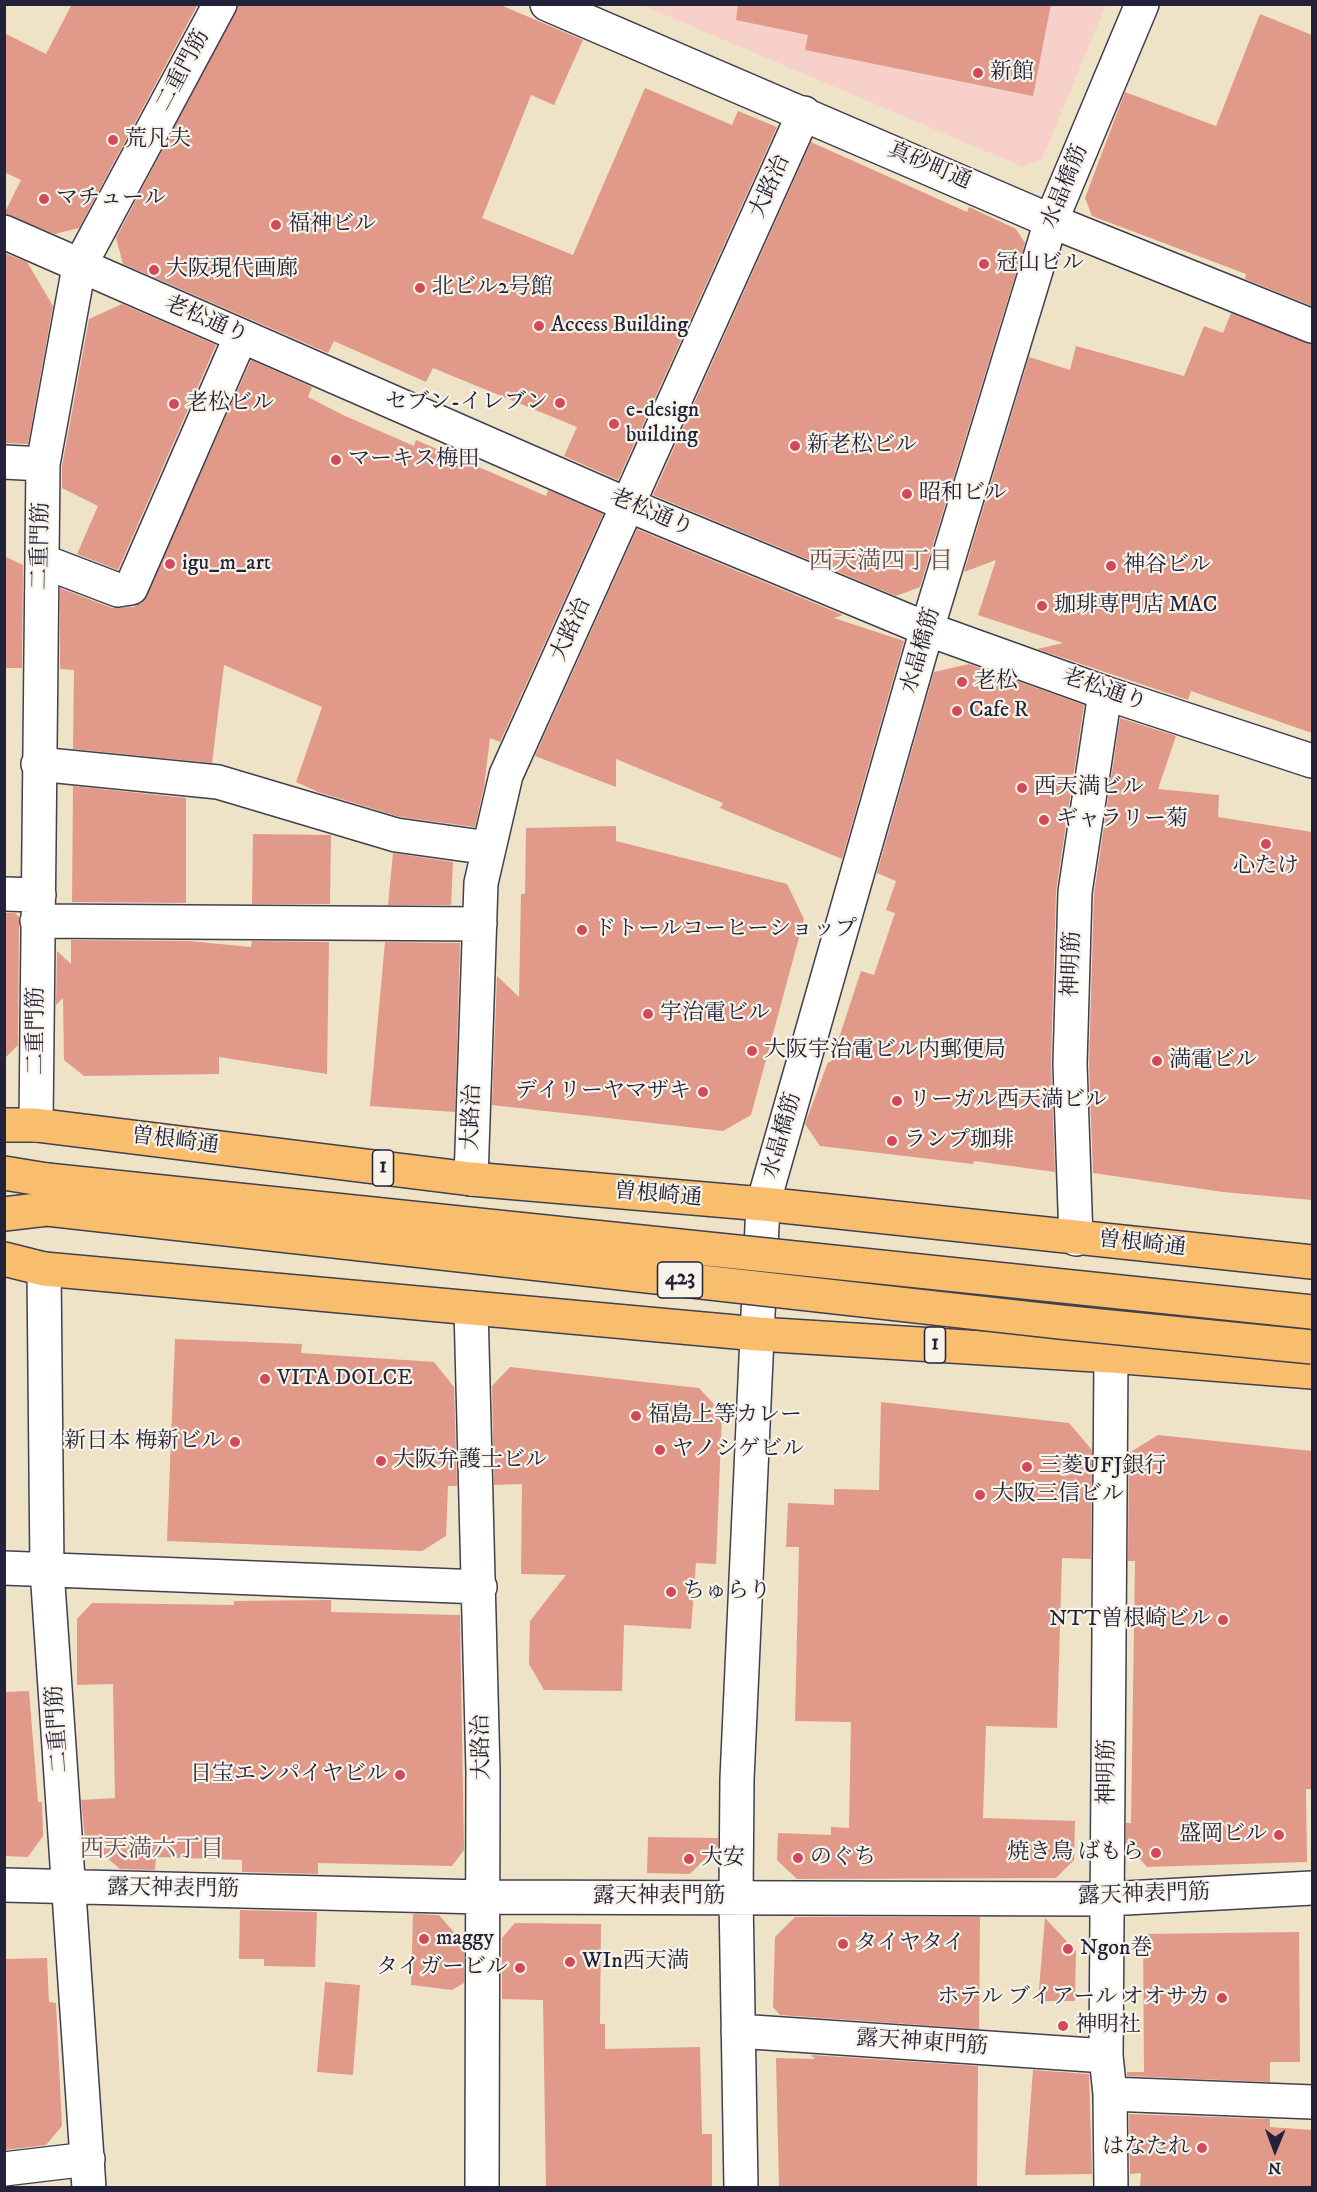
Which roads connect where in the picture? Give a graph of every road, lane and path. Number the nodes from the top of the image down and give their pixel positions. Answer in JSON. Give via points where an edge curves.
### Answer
{"nodes":[{"id":1,"x":220,"y":4,"type":"edge"},
{"id":2,"x":547,"y":4,"type":"edge"},
{"id":3,"x":1142,"y":4,"type":"edge"},
{"id":4,"x":804,"y":113,"type":"junction"},
{"id":5,"x":1051,"y":220,"type":"junction"},
{"id":6,"x":4,"y":232,"type":"edge"},
{"id":7,"x":79,"y":267,"type":"junction"},
{"id":8,"x":1312,"y":326,"type":"edge"},
{"id":9,"x":241,"y":336,"type":"junction"},
{"id":10,"x":4,"y":462,"type":"edge"},
{"id":11,"x":43,"y":464,"type":"junction"},
{"id":12,"x":628,"y":505,"type":"junction"},
{"id":13,"x":42,"y":561,"type":"junction"},
{"id":14,"x":927,"y":629,"type":"junction"},
{"id":15,"x":1105,"y":693,"type":"junction"},
{"id":16,"x":1312,"y":760,"type":"edge"},
{"id":17,"x":38,"y":764,"type":"junction"},
{"id":18,"x":489,"y":848,"type":"junction"},
{"id":19,"x":4,"y":894,"type":"edge"},
{"id":20,"x":38,"y":908,"type":"junction"},
{"id":21,"x":480,"y":924,"type":"junction"},
{"id":22,"x":4,"y":1125,"type":"edge"},
{"id":23,"x":36,"y":1125,"type":"junction"},
{"id":24,"x":4,"y":1173,"type":"edge"},
{"id":25,"x":471,"y":1179,"type":"junction"},
{"id":26,"x":47,"y":1195,"type":"junction"},
{"id":27,"x":763,"y":1204,"type":"junction"},
{"id":28,"x":4,"y":1214,"type":"edge"},
{"id":29,"x":1076,"y":1239,"type":"junction"},
{"id":30,"x":4,"y":1258,"type":"edge"},
{"id":31,"x":1312,"y":1262,"type":"edge"},
{"id":32,"x":44,"y":1269,"type":"junction"},
{"id":33,"x":471,"y":1308,"type":"junction"},
{"id":34,"x":1312,"y":1312,"type":"edge"},
{"id":35,"x":758,"y":1335,"type":"junction"},
{"id":36,"x":1312,"y":1347,"type":"edge"},
{"id":37,"x":1111,"y":1356,"type":"junction"},
{"id":38,"x":1312,"y":1372,"type":"edge"},
{"id":39,"x":4,"y":1568,"type":"edge"},
{"id":40,"x":47,"y":1570,"type":"junction"},
{"id":41,"x":480,"y":1587,"type":"junction"},
{"id":42,"x":4,"y":1885,"type":"edge"},
{"id":43,"x":71,"y":1888,"type":"junction"},
{"id":44,"x":1312,"y":1888,"type":"edge"},
{"id":45,"x":736,"y":1897,"type":"junction"},
{"id":46,"x":482,"y":1898,"type":"junction"},
{"id":47,"x":1107,"y":1899,"type":"junction"},
{"id":48,"x":738,"y":2031,"type":"junction"},
{"id":49,"x":1106,"y":2056,"type":"junction"},
{"id":50,"x":1110,"y":2094,"type":"junction"},
{"id":51,"x":1312,"y":2102,"type":"edge"},
{"id":52,"x":4,"y":2169,"type":"edge"},
{"id":53,"x":88,"y":2173,"type":"edge"},
{"id":54,"x":482,"y":2187,"type":"edge"},
{"id":55,"x":741,"y":2187,"type":"edge"},
{"id":56,"x":1111,"y":2187,"type":"edge"}],
"edges":[{"from":1,"to":7,"type":"street","name":"二重門筋"},
{"from":2,"to":4,"type":"street","name":"真砂町通"},
{"from":3,"to":5,"type":"street","name":"水晶橋筋"},
{"from":4,"to":5,"type":"street","name":"真砂町通"},
{"from":4,"to":12,"type":"street","name":"大路治"},
{"from":5,"to":8,"type":"street","name":"真砂町通"},
{"from":5,"to":14,"type":"street","name":"水晶橋筋"},
{"from":6,"to":7,"type":"street","name":"老松通り"},
{"from":7,"to":9,"type":"street","name":"老松通り"},
{"from":7,"to":11,"type":"street","name":"二重門筋"},
{"from":9,"to":12,"type":"street","name":"老松通り"},
{"from":9,"to":13,"type":"street","via":[[131,588],[118,590]]},
{"from":10,"to":11,"type":"street"},
{"from":11,"to":13,"type":"street","name":"二重門筋"},
{"from":12,"to":14,"type":"street","name":"老松通り"},
{"from":12,"to":18,"type":"street","name":"大路治","via":[[506,775]]},
{"from":13,"to":17,"type":"street","name":"二重門筋"},
{"from":14,"to":15,"type":"street","name":"老松通り"},
{"from":14,"to":27,"type":"street","name":"水晶橋筋"},
{"from":15,"to":16,"type":"street","name":"老松通り"},
{"from":15,"to":29,"type":"street","name":"神明筋","via":[[1075,892],[1070,1064]]},
{"from":17,"to":18,"type":"street","via":[[218,782],[396,835]]},
{"from":17,"to":20,"type":"street","name":"二重門筋"},
{"from":18,"to":21,"type":"street","name":"大路治","via":[[481,883]]},
{"from":19,"to":20,"type":"street"},
{"from":20,"to":21,"type":"street"},
{"from":20,"to":23,"type":"street","name":"二重門筋"},
{"from":21,"to":25,"type":"street","name":"大路治"},
{"from":22,"to":23,"type":"highway","name":"曽根崎通","number":"1"},
{"from":23,"to":25,"type":"highway","name":"曽根崎通","number":"1"},
{"from":24,"to":26,"type":"highway","number":"423"},
{"from":25,"to":27,"type":"highway","name":"曽根崎通","number":"1"},
{"from":26,"to":28,"type":"highway","number":"423"},
{"from":26,"to":34,"type":"highway","number":"423","bridge":true},
{"from":26,"to":36,"type":"highway","number":"423","bridge":true,"via":[[1060,1322]]},
{"from":27,"to":29,"type":"highway","name":"曽根崎通","number":"1"},
{"from":27,"to":35,"type":"street","name":"水晶橋筋"},
{"from":29,"to":31,"type":"highway","name":"曽根崎通","number":"1"},
{"from":30,"to":32,"type":"highway","number":"1"},
{"from":32,"to":33,"type":"highway","number":"1"},
{"from":32,"to":40,"type":"street","name":"二重門筋"},
{"from":33,"to":35,"type":"highway","number":"1"},
{"from":33,"to":41,"type":"street","name":"大路治"},
{"from":35,"to":37,"type":"highway","number":"1"},
{"from":35,"to":45,"type":"street","name":"水晶橋筋","via":[[737,1779]]},
{"from":37,"to":38,"type":"highway","number":"1"},
{"from":37,"to":47,"type":"street","name":"神明筋"},
{"from":39,"to":40,"type":"street"},
{"from":40,"to":41,"type":"street"},
{"from":40,"to":43,"type":"street","name":"二重門筋"},
{"from":41,"to":46,"type":"street","name":"大路治"},
{"from":42,"to":43,"type":"street","name":"露天神表門筋"},
{"from":43,"to":46,"type":"street","name":"露天神表門筋"},
{"from":43,"to":53,"type":"street","name":"二重門筋"},
{"from":44,"to":47,"type":"street","name":"露天神表門筋"},
{"from":45,"to":46,"type":"street","name":"露天神表門筋"},
{"from":45,"to":47,"type":"street","name":"露天神表門筋"},
{"from":45,"to":48,"type":"street","name":"水晶橋筋"},
{"from":46,"to":54,"type":"street","name":"大路治"},
{"from":47,"to":49,"type":"street","name":"神明筋"},
{"from":48,"to":49,"type":"street","name":"露天神東門筋"},
{"from":48,"to":55,"type":"street","name":"水晶橋筋"},
{"from":49,"to":50,"type":"street","name":"神明筋"},
{"from":50,"to":51,"type":"street"},
{"from":50,"to":56,"type":"street","name":"神明筋"},
{"from":52,"to":53,"type":"street"}]}
